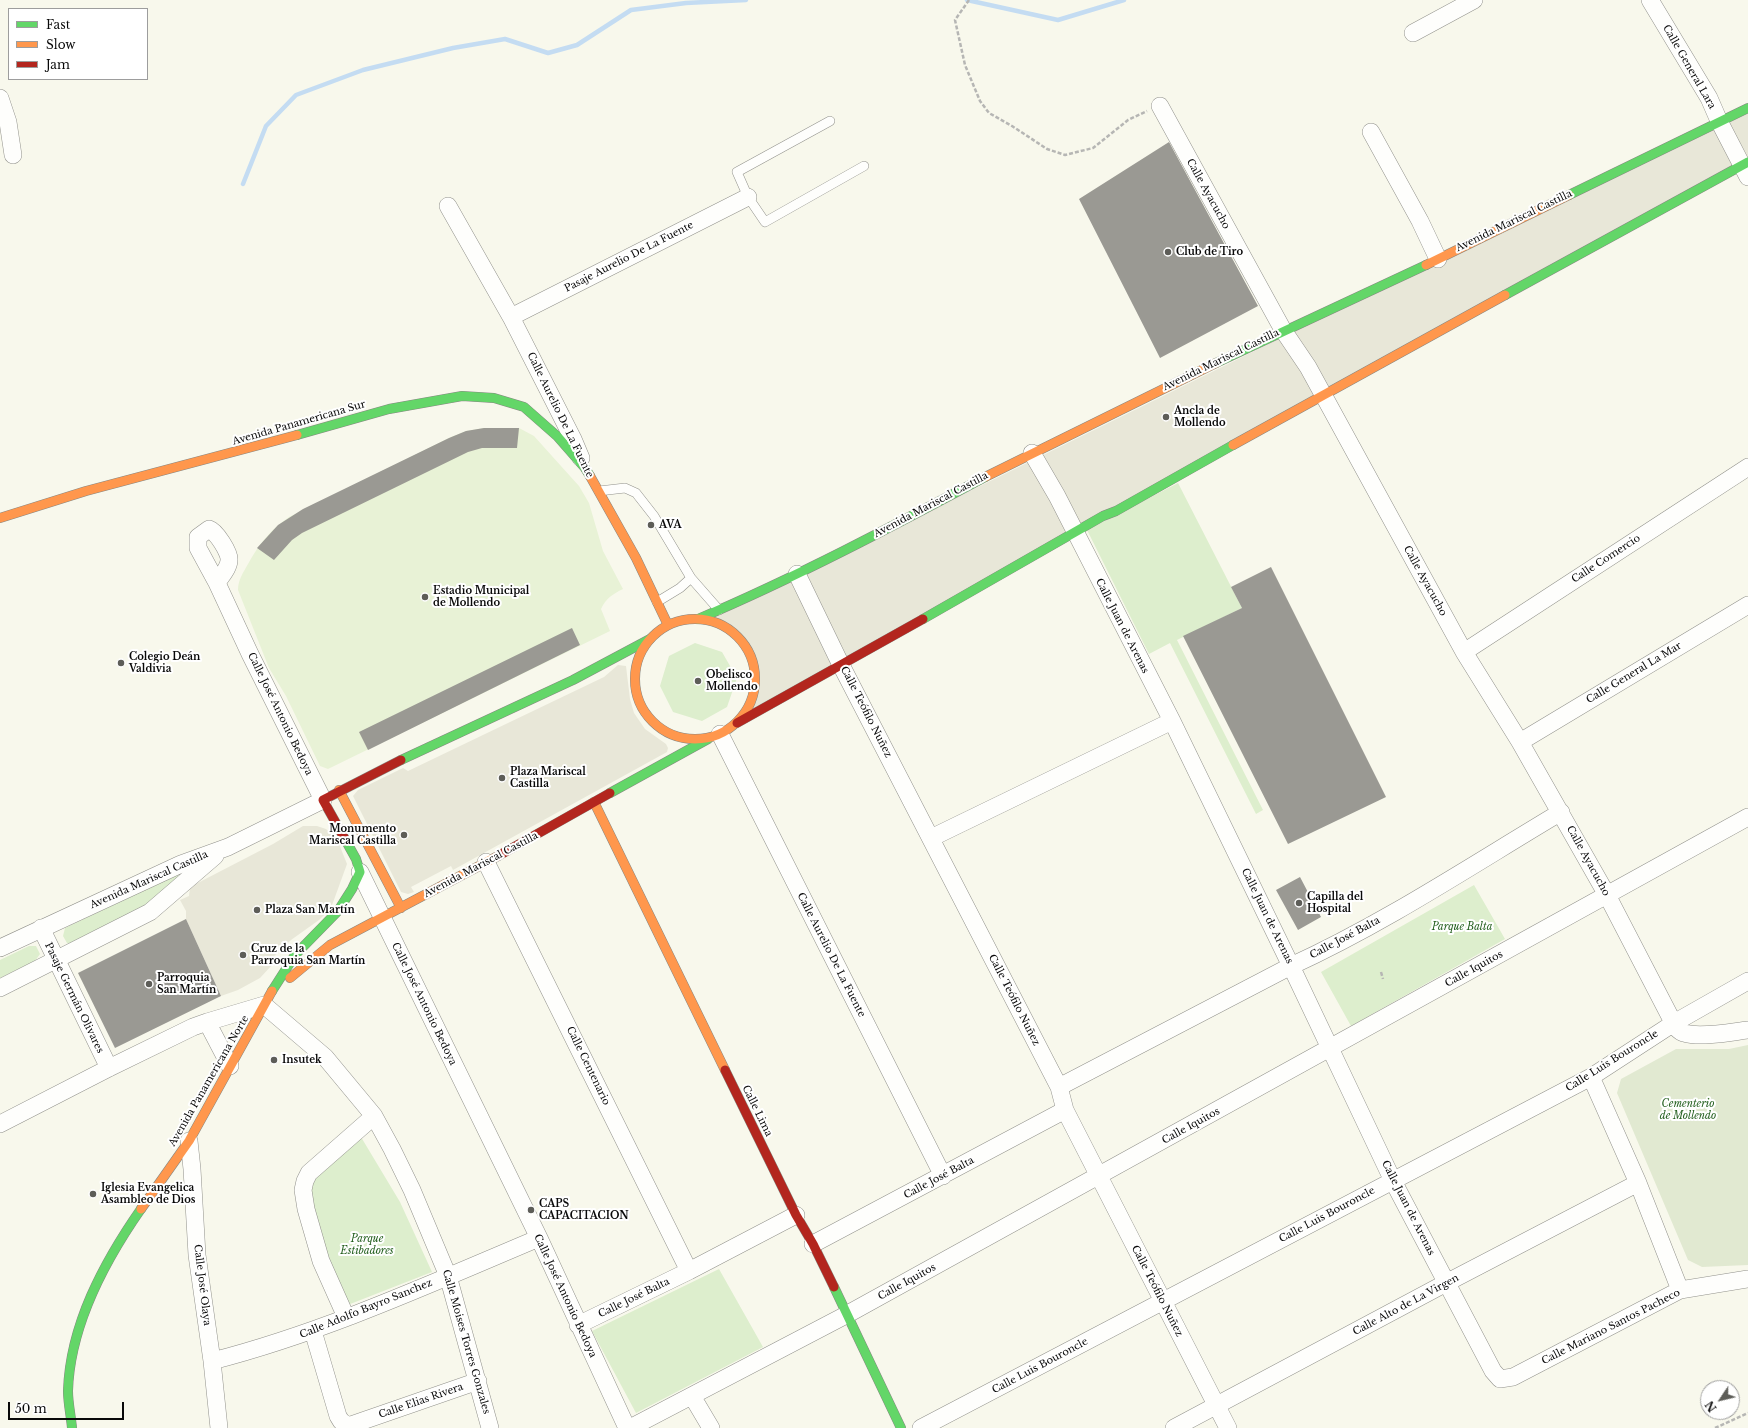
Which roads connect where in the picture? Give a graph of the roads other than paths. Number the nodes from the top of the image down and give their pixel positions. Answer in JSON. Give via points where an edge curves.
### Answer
{"nodes":[{"id":1,"x":1474,"y":0,"type":"edge"},
{"id":2,"x":1650,"y":0,"type":"edge"},
{"id":3,"x":1413,"y":34,"type":"dead end"},
{"id":4,"x":0,"y":98,"type":"edge"},
{"id":5,"x":1160,"y":106,"type":"road end"},
{"id":6,"x":1748,"y":108,"type":"edge"},
{"id":7,"x":830,"y":121,"type":"dead end"},
{"id":8,"x":1719,"y":121,"type":"junction"},
{"id":9,"x":1371,"y":132,"type":"dead end"},
{"id":10,"x":13,"y":155,"type":"dead end"},
{"id":11,"x":864,"y":166,"type":"dead end"},
{"id":12,"x":1746,"y":168,"type":"edge"},
{"id":13,"x":748,"y":197,"type":"junction"},
{"id":14,"x":448,"y":206,"type":"dead end"},
{"id":15,"x":1438,"y":259,"type":"junction"},
{"id":16,"x":511,"y":317,"type":"junction"},
{"id":17,"x":1283,"y":330,"type":"junction"},
{"id":18,"x":1323,"y":395,"type":"junction"},
{"id":19,"x":1032,"y":454,"type":"junction"},
{"id":20,"x":1748,"y":467,"type":"edge"},
{"id":21,"x":585,"y":468,"type":"junction"},
{"id":22,"x":598,"y":492,"type":"junction"},
{"id":23,"x":0,"y":518,"type":"edge"},
{"id":24,"x":1074,"y":532,"type":"junction"},
{"id":25,"x":797,"y":574,"type":"junction"},
{"id":26,"x":691,"y":578,"type":"junction"},
{"id":27,"x":217,"y":583,"type":"dead end"},
{"id":28,"x":657,"y":602,"type":"junction"},
{"id":29,"x":1748,"y":605,"type":"edge"},
{"id":30,"x":719,"y":610,"type":"junction"},
{"id":31,"x":698,"y":619,"type":"junction"},
{"id":32,"x":668,"y":625,"type":"junction"},
{"id":33,"x":650,"y":639,"type":"junction"},
{"id":34,"x":1464,"y":652,"type":"junction"},
{"id":35,"x":841,"y":665,"type":"junction"},
{"id":36,"x":1172,"y":722,"type":"junction"},
{"id":37,"x":737,"y":723,"type":"junction"},
{"id":38,"x":714,"y":737,"type":"junction"},
{"id":39,"x":1520,"y":742,"type":"junction"},
{"id":40,"x":339,"y":790,"type":"junction"},
{"id":41,"x":323,"y":800,"type":"junction"},
{"id":42,"x":594,"y":802,"type":"junction"},
{"id":43,"x":1561,"y":812,"type":"junction"},
{"id":44,"x":1748,"y":817,"type":"edge"},
{"id":45,"x":931,"y":838,"type":"junction"},
{"id":46,"x":228,"y":847,"type":"junction"},
{"id":47,"x":486,"y":862,"type":"junction"},
{"id":48,"x":360,"y":872,"type":"junction"},
{"id":49,"x":1608,"y":895,"type":"junction"},
{"id":50,"x":401,"y":908,"type":"junction"},
{"id":51,"x":382,"y":918,"type":"junction"},
{"id":52,"x":41,"y":928,"type":"junction"},
{"id":53,"x":0,"y":948,"type":"edge"},
{"id":54,"x":55,"y":961,"type":"junction"},
{"id":55,"x":1291,"y":966,"type":"junction"},
{"id":56,"x":1748,"y":981,"type":"edge"},
{"id":57,"x":0,"y":988,"type":"edge"},
{"id":58,"x":264,"y":1005,"type":"junction"},
{"id":59,"x":206,"y":1022,"type":"junction"},
{"id":60,"x":1674,"y":1023,"type":"junction"},
{"id":61,"x":1748,"y":1030,"type":"edge"},
{"id":62,"x":1331,"y":1048,"type":"junction"},
{"id":63,"x":230,"y":1066,"type":"junction"},
{"id":64,"x":108,"y":1068,"type":"junction"},
{"id":65,"x":1591,"y":1076,"type":"junction"},
{"id":66,"x":1059,"y":1087,"type":"junction"},
{"id":67,"x":1065,"y":1110,"type":"junction"},
{"id":68,"x":374,"y":1116,"type":"junction"},
{"id":69,"x":0,"y":1124,"type":"edge"},
{"id":70,"x":189,"y":1141,"type":"junction"},
{"id":71,"x":943,"y":1176,"type":"junction"},
{"id":72,"x":1099,"y":1177,"type":"junction"},
{"id":73,"x":1393,"y":1181,"type":"junction"},
{"id":74,"x":1638,"y":1183,"type":"junction"},
{"id":75,"x":796,"y":1215,"type":"junction"},
{"id":76,"x":539,"y":1238,"type":"junction"},
{"id":77,"x":813,"y":1244,"type":"junction"},
{"id":78,"x":689,"y":1271,"type":"junction"},
{"id":79,"x":448,"y":1276,"type":"junction"},
{"id":80,"x":1748,"y":1279,"type":"edge"},
{"id":81,"x":1446,"y":1283,"type":"junction"},
{"id":82,"x":1680,"y":1290,"type":"junction"},
{"id":83,"x":1162,"y":1302,"type":"junction"},
{"id":84,"x":846,"y":1315,"type":"junction"},
{"id":85,"x":346,"y":1317,"type":"junction"},
{"id":86,"x":578,"y":1325,"type":"junction"},
{"id":87,"x":313,"y":1331,"type":"junction"},
{"id":88,"x":212,"y":1361,"type":"junction"},
{"id":89,"x":1500,"y":1379,"type":"joint"},
{"id":90,"x":478,"y":1381,"type":"junction"},
{"id":91,"x":692,"y":1396,"type":"junction"},
{"id":92,"x":1217,"y":1406,"type":"junction"},
{"id":93,"x":72,"y":1428,"type":"edge"},
{"id":94,"x":219,"y":1428,"type":"edge"},
{"id":95,"x":490,"y":1428,"type":"edge"},
{"id":96,"x":628,"y":1428,"type":"edge"},
{"id":97,"x":711,"y":1428,"type":"edge"},
{"id":98,"x":901,"y":1428,"type":"edge"},
{"id":99,"x":921,"y":1428,"type":"edge"},
{"id":100,"x":1174,"y":1428,"type":"edge"},
{"id":101,"x":1228,"y":1428,"type":"edge"}],
"edges":[{"from":1,"to":3,"type":"street"},
{"from":2,"to":8,"type":"street","name":"Calle General Lara","via":[[1709,98]]},
{"from":4,"to":10,"type":"street","via":[[8,122]]},
{"from":5,"to":17,"type":"street","name":"Calle Ayacucho"},
{"from":6,"to":8,"type":"street","name":"Avenida Mariscal Castilla"},
{"from":7,"to":13,"type":"lane","via":[[737,172]]},
{"from":8,"to":12,"type":"street","name":"Calle General Lara"},
{"from":8,"to":15,"type":"street","name":"Avenida Mariscal Castilla"},
{"from":9,"to":15,"type":"street"},
{"from":11,"to":13,"type":"lane","via":[[764,222]]},
{"from":12,"to":18,"type":"street"},
{"from":13,"to":16,"type":"street","name":"Pasaje Aurelio De La Fuente"},
{"from":14,"to":16,"type":"street","name":"Calle Aurelio De La Fuente"},
{"from":15,"to":17,"type":"street","name":"Avenida Mariscal Castilla"},
{"from":16,"to":21,"type":"street","name":"Calle Aurelio De La Fuente"},
{"from":17,"to":18,"type":"street","name":"Calle Ayacucho"},
{"from":17,"to":19,"type":"street","name":"Avenida Mariscal Castilla"},
{"from":18,"to":24,"type":"street"},
{"from":18,"to":34,"type":"street","name":"Calle Ayacucho"},
{"from":19,"to":24,"type":"street","name":"Calle Juan de Arenas","via":[[1057,496]]},
{"from":19,"to":25,"type":"street","name":"Avenida Mariscal Castilla"},
{"from":20,"to":34,"type":"street","name":"Calle Comercio"},
{"from":21,"to":22,"type":"street","name":"Calle Aurelio De La Fuente"},
{"from":21,"to":23,"type":"street","name":"Avenida Panamericana Sur","via":[[557,436],[524,407],[494,398],[462,396],[389,409],[86,491]]},
{"from":22,"to":26,"type":"lane","via":[[625,488],[636,493],[654,516]]},
{"from":22,"to":28,"type":"street","name":"Calle Aurelio De La Fuente","via":[[618,525]]},
{"from":24,"to":35,"type":"street"},
{"from":24,"to":36,"type":"street","name":"Calle Juan de Arenas"},
{"from":25,"to":30,"type":"street","name":"Avenida Mariscal Castilla"},
{"from":25,"to":35,"type":"street","name":"Calle Teófilo Nuñez"},
{"from":26,"to":28,"type":"lane"},
{"from":26,"to":30,"type":"lane"},
{"from":27,"to":41,"type":"street","name":"Calle José Antonio Bedoya"},
{"from":28,"to":32,"type":"street","name":"Calle Aurelio De La Fuente"},
{"from":29,"to":39,"type":"street","name":"Calle General La Mar"},
{"from":30,"to":31,"type":"street","name":"Avenida Mariscal Castilla"},
{"from":31,"to":32,"type":"street"},
{"from":31,"to":37,"type":"street","via":[[708,620],[732,632],[744,645],[752,661],[755,683],[753,693],[747,712]]},
{"from":32,"to":33,"type":"street"},
{"from":33,"to":38,"type":"street","via":[[636,664],[634,679],[642,709],[663,731],[678,737],[694,740]]},
{"from":33,"to":40,"type":"street","via":[[568,682]]},
{"from":34,"to":39,"type":"street","name":"Calle Ayacucho"},
{"from":35,"to":37,"type":"street"},
{"from":35,"to":45,"type":"street","name":"Calle Teófilo Nuñez"},
{"from":36,"to":45,"type":"street"},
{"from":36,"to":55,"type":"street","name":"Calle Juan de Arenas"},
{"from":37,"to":38,"type":"street"},
{"from":38,"to":42,"type":"street","name":"Avenida Mariscal Castilla"},
{"from":38,"to":71,"type":"street","name":"Calle Aurelio De La Fuente"},
{"from":39,"to":43,"type":"street","name":"Calle Ayacucho"},
{"from":40,"to":41,"type":"street"},
{"from":40,"to":50,"type":"street"},
{"from":41,"to":46,"type":"street"},
{"from":41,"to":48,"type":"street","name":"Calle José Antonio Bedoya","via":[[356,859]]},
{"from":42,"to":47,"type":"street","name":"Avenida Mariscal Castilla"},
{"from":42,"to":75,"type":"street","name":"Calle Lima"},
{"from":43,"to":49,"type":"street","name":"Calle Ayacucho"},
{"from":43,"to":55,"type":"street","name":"Calle José Balta","via":[[1424,895]]},
{"from":44,"to":49,"type":"street","name":"Calle Iquitos"},
{"from":45,"to":66,"type":"street","name":"Calle Teófilo Nuñez"},
{"from":46,"to":52,"type":"street","name":"Avenida Mariscal Castilla","via":[[181,864]]},
{"from":46,"to":54,"type":"street","name":"Avenida Mariscal Castilla","via":[[150,912]]},
{"from":47,"to":50,"type":"street","name":"Avenida Mariscal Castilla"},
{"from":47,"to":78,"type":"street","name":"Calle Centenario"},
{"from":48,"to":51,"type":"street","name":"Calle José Antonio Bedoya"},
{"from":48,"to":58,"type":"street","via":[[338,911],[295,955]]},
{"from":49,"to":60,"type":"street","name":"Calle Ayacucho"},
{"from":49,"to":62,"type":"street","name":"Calle Iquitos"},
{"from":50,"to":51,"type":"street","name":"Avenida Mariscal Castilla"},
{"from":51,"to":58,"type":"street","name":"Avenida Mariscal Castilla","via":[[330,945],[298,970]]},
{"from":51,"to":76,"type":"street","name":"Calle José Antonio Bedoya"},
{"from":52,"to":53,"type":"street","name":"Avenida Mariscal Castilla"},
{"from":52,"to":54,"type":"street","name":"Pasaje Germán Olivares"},
{"from":54,"to":57,"type":"street","name":"Avenida Mariscal Castilla"},
{"from":54,"to":64,"type":"street","name":"Pasaje Germán Olivares"},
{"from":55,"to":62,"type":"street","name":"Calle Juan de Arenas"},
{"from":55,"to":66,"type":"street","name":"Calle José Balta"},
{"from":56,"to":60,"type":"street","name":"Calle Luis Bouroncle"},
{"from":58,"to":59,"type":"street","name":"Avenida Mariscal Castilla"},
{"from":58,"to":63,"type":"street","name":"Avenida Panamericana Norte"},
{"from":58,"to":68,"type":"street","name":"Calle Moises Torres Gonzales","via":[[325,1057]]},
{"from":59,"to":63,"type":"street"},
{"from":59,"to":64,"type":"street","name":"Avenida Mariscal Castilla"},
{"from":60,"to":61,"type":"street","via":[[1683,1033],[1716,1034]]},
{"from":60,"to":65,"type":"street","name":"Calle Luis Bouroncle"},
{"from":62,"to":72,"type":"street","name":"Calle Iquitos"},
{"from":62,"to":73,"type":"street","name":"Calle Juan de Arenas"},
{"from":63,"to":70,"type":"street","name":"Avenida Panamericana Norte"},
{"from":64,"to":69,"type":"street","name":"Avenida Mariscal Castilla"},
{"from":65,"to":73,"type":"street","name":"Calle Luis Bouroncle"},
{"from":65,"to":74,"type":"street"},
{"from":66,"to":67,"type":"street","name":"Calle Teófilo Nuñez"},
{"from":67,"to":71,"type":"street","name":"Calle José Balta"},
{"from":67,"to":72,"type":"street","name":"Calle Teófilo Nuñez"},
{"from":68,"to":79,"type":"street","name":"Calle Moises Torres Gonzales","via":[[412,1190]]},
{"from":68,"to":85,"type":"street","via":[[309,1173],[303,1190],[321,1261]]},
{"from":70,"to":88,"type":"street","name":"Calle José Olaya","via":[[197,1256]]},
{"from":70,"to":93,"type":"street","name":"Avenida Panamericana Norte","via":[[123,1235],[90,1297],[74,1344],[68,1392]]},
{"from":71,"to":77,"type":"street","name":"Calle José Balta"},
{"from":72,"to":83,"type":"street","name":"Calle Teófilo Nuñez"},
{"from":72,"to":84,"type":"street","name":"Calle Iquitos"},
{"from":73,"to":81,"type":"street","name":"Calle Juan de Arenas"},
{"from":73,"to":83,"type":"street","name":"Calle Luis Bouroncle"},
{"from":74,"to":81,"type":"street","name":"Calle Alto de La Virgen"},
{"from":74,"to":82,"type":"street"},
{"from":75,"to":77,"type":"street","name":"Calle Lima"},
{"from":75,"to":78,"type":"street","name":"Calle José Balta"},
{"from":76,"to":79,"type":"street","name":"Calle Adolfo Bayro Sanchez"},
{"from":76,"to":86,"type":"street","name":"Calle José Antonio Bedoya"},
{"from":77,"to":84,"type":"street","name":"Calle Lima"},
{"from":78,"to":86,"type":"street","name":"Calle José Balta"},
{"from":79,"to":85,"type":"street","name":"Calle Adolfo Bayro Sanchez"},
{"from":79,"to":90,"type":"street","name":"Calle Moises Torres Gonzales"},
{"from":80,"to":82,"type":"street","name":"Calle Mariano Santos Pacheco"},
{"from":81,"to":89,"type":"street","name":"Calle Juan de Arenas","via":[[1493,1371]]},
{"from":81,"to":92,"type":"street","name":"Calle Alto de La Virgen"},
{"from":82,"to":89,"type":"street","name":"Calle Mariano Santos Pacheco","via":[[1514,1377]]},
{"from":83,"to":92,"type":"street","name":"Calle Teófilo Nuñez"},
{"from":83,"to":99,"type":"street","name":"Calle Luis Bouroncle"},
{"from":84,"to":91,"type":"street","name":"Calle Iquitos"},
{"from":84,"to":98,"type":"street","name":"Calle Lima"},
{"from":85,"to":87,"type":"street","name":"Calle Adolfo Bayro Sanchez"},
{"from":86,"to":96,"type":"street","name":"Calle José Antonio Bedoya"},
{"from":87,"to":88,"type":"street","name":"Calle Adolfo Bayro Sanchez"},
{"from":87,"to":90,"type":"street","name":"Calle Elias Rivera","via":[[338,1416],[348,1426]]},
{"from":88,"to":94,"type":"street","name":"Calle José Olaya"},
{"from":90,"to":95,"type":"street","name":"Calle Moises Torres Gonzales"},
{"from":91,"to":96,"type":"street","name":"Calle Iquitos"},
{"from":91,"to":97,"type":"street"},
{"from":92,"to":100,"type":"street","name":"Calle Alto de La Virgen"},
{"from":92,"to":101,"type":"street","name":"Calle Teófilo Nuñez"}]}
